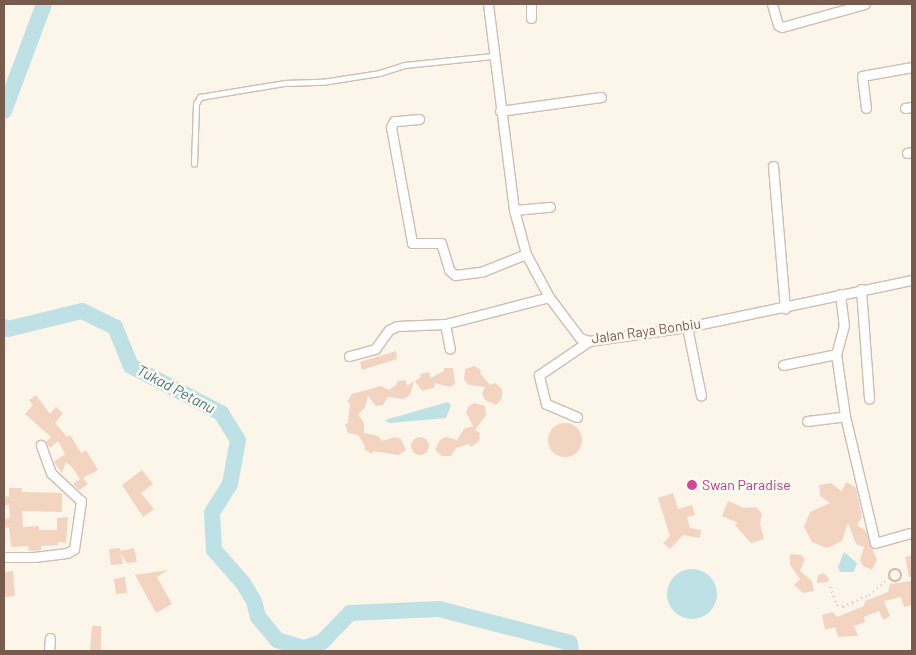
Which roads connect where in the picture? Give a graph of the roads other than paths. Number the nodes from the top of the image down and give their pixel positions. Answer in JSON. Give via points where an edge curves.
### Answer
{"nodes":[{"id":1,"x":488,"y":4,"type":"edge"},
{"id":2,"x":531,"y":4,"type":"edge"},
{"id":3,"x":772,"y":4,"type":"edge"},
{"id":4,"x":864,"y":4,"type":"edge"},
{"id":5,"x":531,"y":18,"type":"dead end"},
{"id":6,"x":493,"y":56,"type":"junction"},
{"id":7,"x":912,"y":67,"type":"edge"},
{"id":8,"x":601,"y":97,"type":"dead end"},
{"id":9,"x":866,"y":108,"type":"dead end"},
{"id":10,"x":500,"y":111,"type":"junction"},
{"id":11,"x":419,"y":120,"type":"dead end"},
{"id":12,"x":194,"y":164,"type":"dead end"},
{"id":13,"x":773,"y":166,"type":"dead end"},
{"id":14,"x":550,"y":207,"type":"dead end"},
{"id":15,"x":514,"y":210,"type":"junction"},
{"id":16,"x":526,"y":254,"type":"junction"},
{"id":17,"x":912,"y":280,"type":"edge"},
{"id":18,"x":861,"y":289,"type":"junction"},
{"id":19,"x":840,"y":294,"type":"junction"},
{"id":20,"x":549,"y":297,"type":"junction"},
{"id":21,"x":784,"y":308,"type":"junction"},
{"id":22,"x":445,"y":324,"type":"junction"},
{"id":23,"x":687,"y":327,"type":"junction"},
{"id":24,"x":589,"y":341,"type":"junction"},
{"id":25,"x":450,"y":349,"type":"dead end"},
{"id":26,"x":836,"y":354,"type":"junction"},
{"id":27,"x":349,"y":356,"type":"dead end"},
{"id":28,"x":783,"y":365,"type":"dead end"},
{"id":29,"x":702,"y":396,"type":"dead end"},
{"id":30,"x":870,"y":399,"type":"dead end"},
{"id":31,"x":845,"y":416,"type":"junction"},
{"id":32,"x":577,"y":417,"type":"dead end"},
{"id":33,"x":808,"y":421,"type":"dead end"},
{"id":34,"x":41,"y":445,"type":"dead end"},
{"id":35,"x":910,"y":532,"type":"dead end"},
{"id":36,"x":4,"y":557,"type":"edge"},
{"id":37,"x":50,"y":638,"type":"dead end"},
{"id":38,"x":49,"y":651,"type":"edge"}],
"edges":[{"from":1,"to":6,"type":"street","name":"Jalan Raya Bonbiu"},
{"from":2,"to":5,"type":"street"},
{"from":3,"to":4,"type":"street","via":[[778,25],[782,27]]},
{"from":6,"to":10,"type":"street","name":"Jalan Raya Bonbiu"},
{"from":6,"to":12,"type":"lane","via":[[404,65],[380,73],[322,82],[285,83],[200,96],[196,104]]},
{"from":7,"to":9,"type":"street","via":[[862,76]]},
{"from":8,"to":10,"type":"street"},
{"from":10,"to":15,"type":"street","name":"Jalan Raya Bonbiu"},
{"from":11,"to":16,"type":"street","via":[[394,121],[391,127],[412,244],[441,243],[449,270],[455,275],[481,272]]},
{"from":13,"to":21,"type":"street"},
{"from":14,"to":15,"type":"street"},
{"from":15,"to":16,"type":"street","name":"Jalan Raya Bonbiu"},
{"from":16,"to":20,"type":"street","name":"Jalan Raya Bonbiu"},
{"from":17,"to":18,"type":"street","name":"Jalan Raya Bonbiu"},
{"from":18,"to":19,"type":"street","name":"Jalan Raya Bonbiu"},
{"from":18,"to":30,"type":"street"},
{"from":19,"to":21,"type":"street","name":"Jalan Raya Bonbiu"},
{"from":19,"to":26,"type":"street","via":[[844,325]]},
{"from":20,"to":22,"type":"street"},
{"from":20,"to":24,"type":"street","name":"Jalan Raya Bonbiu","via":[[573,333]]},
{"from":21,"to":23,"type":"street","name":"Jalan Raya Bonbiu"},
{"from":22,"to":25,"type":"street"},
{"from":22,"to":27,"type":"street","via":[[397,326],[389,330],[376,349]]},
{"from":23,"to":24,"type":"street","name":"Jalan Raya Bonbiu"},
{"from":23,"to":29,"type":"street"},
{"from":24,"to":32,"type":"street","via":[[539,375],[546,404]]},
{"from":26,"to":28,"type":"street"},
{"from":26,"to":31,"type":"street"},
{"from":31,"to":33,"type":"street"},
{"from":31,"to":35,"type":"street","via":[[875,543]]},
{"from":34,"to":36,"type":"street","via":[[50,473],[81,501],[74,549],[67,553]]},
{"from":37,"to":38,"type":"street"}]}
